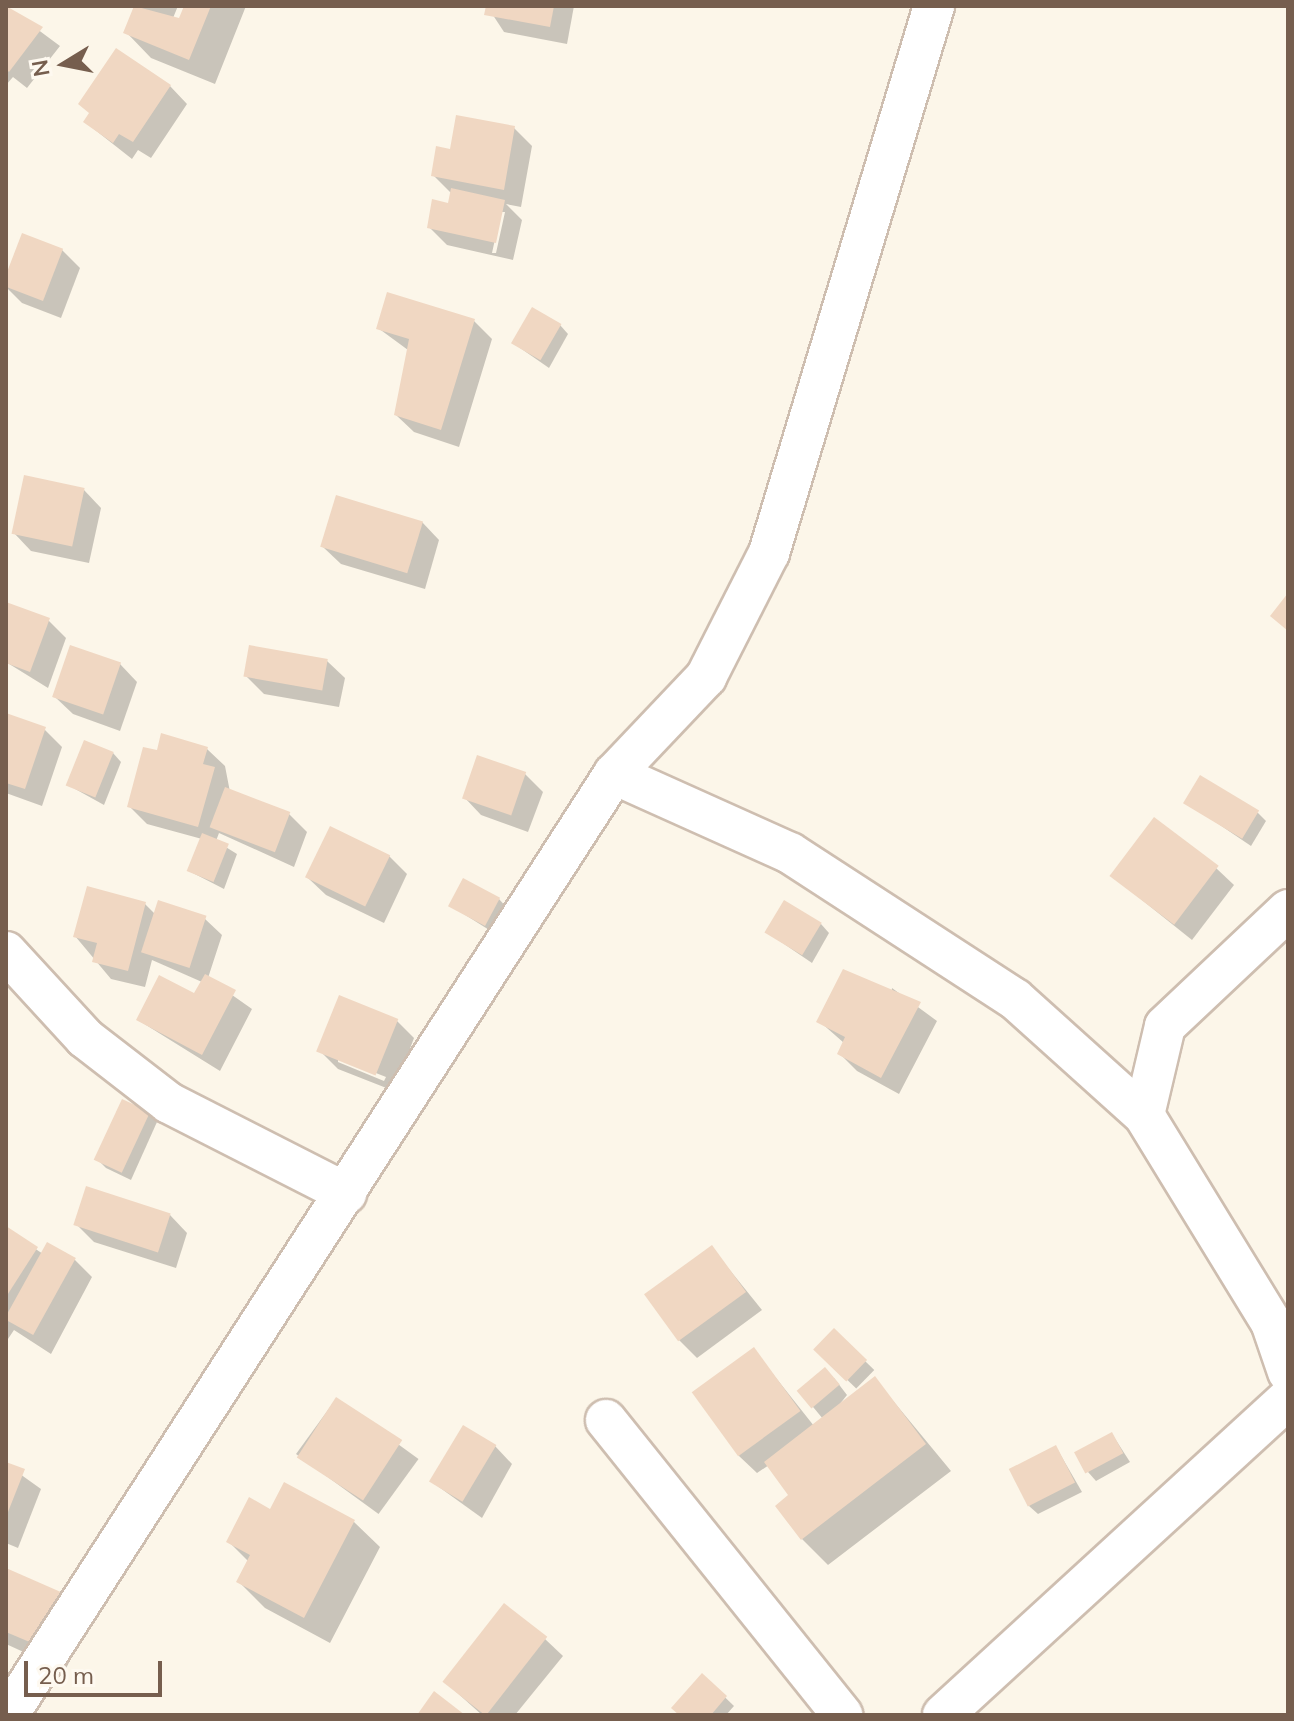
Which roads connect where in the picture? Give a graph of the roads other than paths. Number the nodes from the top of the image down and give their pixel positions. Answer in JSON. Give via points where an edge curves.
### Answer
{"nodes":[{"id":1,"x":934,"y":6,"type":"edge"},
{"id":2,"x":614,"y":774,"type":"junction"},
{"id":3,"x":1288,"y":910,"type":"edge"},
{"id":4,"x":6,"y":952,"type":"edge"},
{"id":5,"x":1144,"y":1115,"type":"junction"},
{"id":6,"x":346,"y":1193,"type":"junction"},
{"id":7,"x":1288,"y":1372,"type":"edge"},
{"id":8,"x":1288,"y":1399,"type":"edge"},
{"id":9,"x":606,"y":1420,"type":"dead end"},
{"id":10,"x":8,"y":1715,"type":"edge"},
{"id":11,"x":842,"y":1715,"type":"edge"},
{"id":12,"x":943,"y":1715,"type":"edge"}],
"edges":[{"from":1,"to":2,"type":"street","via":[[769,553],[706,677]]},
{"from":2,"to":5,"type":"street","via":[[790,853],[1015,999]]},
{"from":2,"to":6,"type":"street"},
{"from":3,"to":5,"type":"street","via":[[1165,1026]]},
{"from":4,"to":6,"type":"street","via":[[85,1038],[169,1103]]},
{"from":5,"to":7,"type":"street","via":[[1271,1322]]},
{"from":6,"to":10,"type":"street"},
{"from":8,"to":12,"type":"street"},
{"from":9,"to":11,"type":"street"}]}
